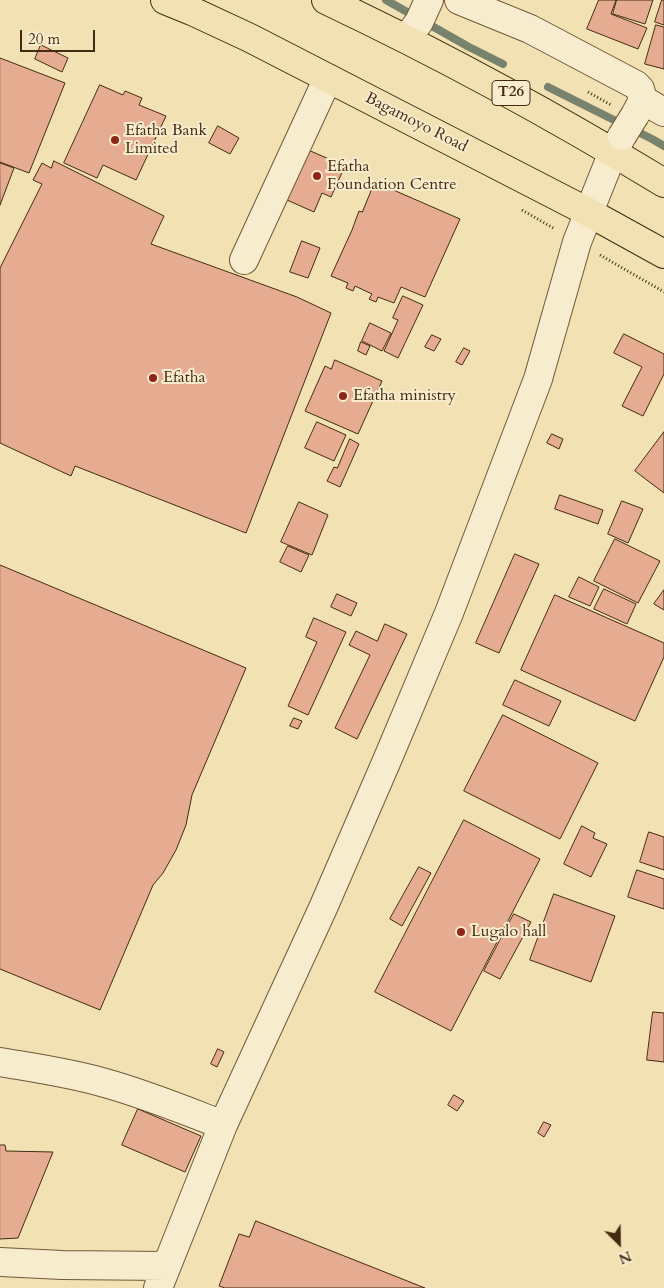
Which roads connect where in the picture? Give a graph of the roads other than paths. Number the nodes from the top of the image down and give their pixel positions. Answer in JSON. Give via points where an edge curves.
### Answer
{"nodes":[{"id":1,"x":165,"y":0,"type":"edge"},
{"id":2,"x":326,"y":0,"type":"edge"},
{"id":3,"x":459,"y":0,"type":"edge"},
{"id":4,"x":421,"y":16,"type":"edge"},
{"id":5,"x":329,"y":79,"type":"junction"},
{"id":6,"x":635,"y":123,"type":"edge"},
{"id":7,"x":664,"y":183,"type":"edge"},
{"id":8,"x":588,"y":212,"type":"junction"},
{"id":9,"x":664,"y":254,"type":"edge"},
{"id":10,"x":244,"y":260,"type":"dead end"},
{"id":11,"x":0,"y":1062,"type":"edge"},
{"id":12,"x":223,"y":1125,"type":"junction"},
{"id":13,"x":0,"y":1262,"type":"edge"},
{"id":14,"x":162,"y":1277,"type":"edge"}],
"edges":[{"from":1,"to":5,"type":"highway","name":"Bagamoyo Road","via":[[250,38]]},
{"from":2,"to":4,"type":"highway","number":"T26"},
{"from":3,"to":6,"type":"lane","via":[[530,29],[636,85],[640,89]]},
{"from":4,"to":6,"type":"highway","number":"T26","via":[[517,96]]},
{"from":5,"to":8,"type":"highway","name":"Bagamoyo Road"},
{"from":5,"to":10,"type":"lane"},
{"from":6,"to":7,"type":"highway","number":"T26"},
{"from":6,"to":8,"type":"lane"},
{"from":8,"to":9,"type":"highway","name":"Bagamoyo Road"},
{"from":8,"to":12,"type":"lane","via":[[538,379],[449,613],[323,908]]},
{"from":11,"to":12,"type":"lane","via":[[103,1082]]},
{"from":12,"to":14,"type":"lane"},
{"from":13,"to":14,"type":"lane","via":[[62,1265]]}]}
